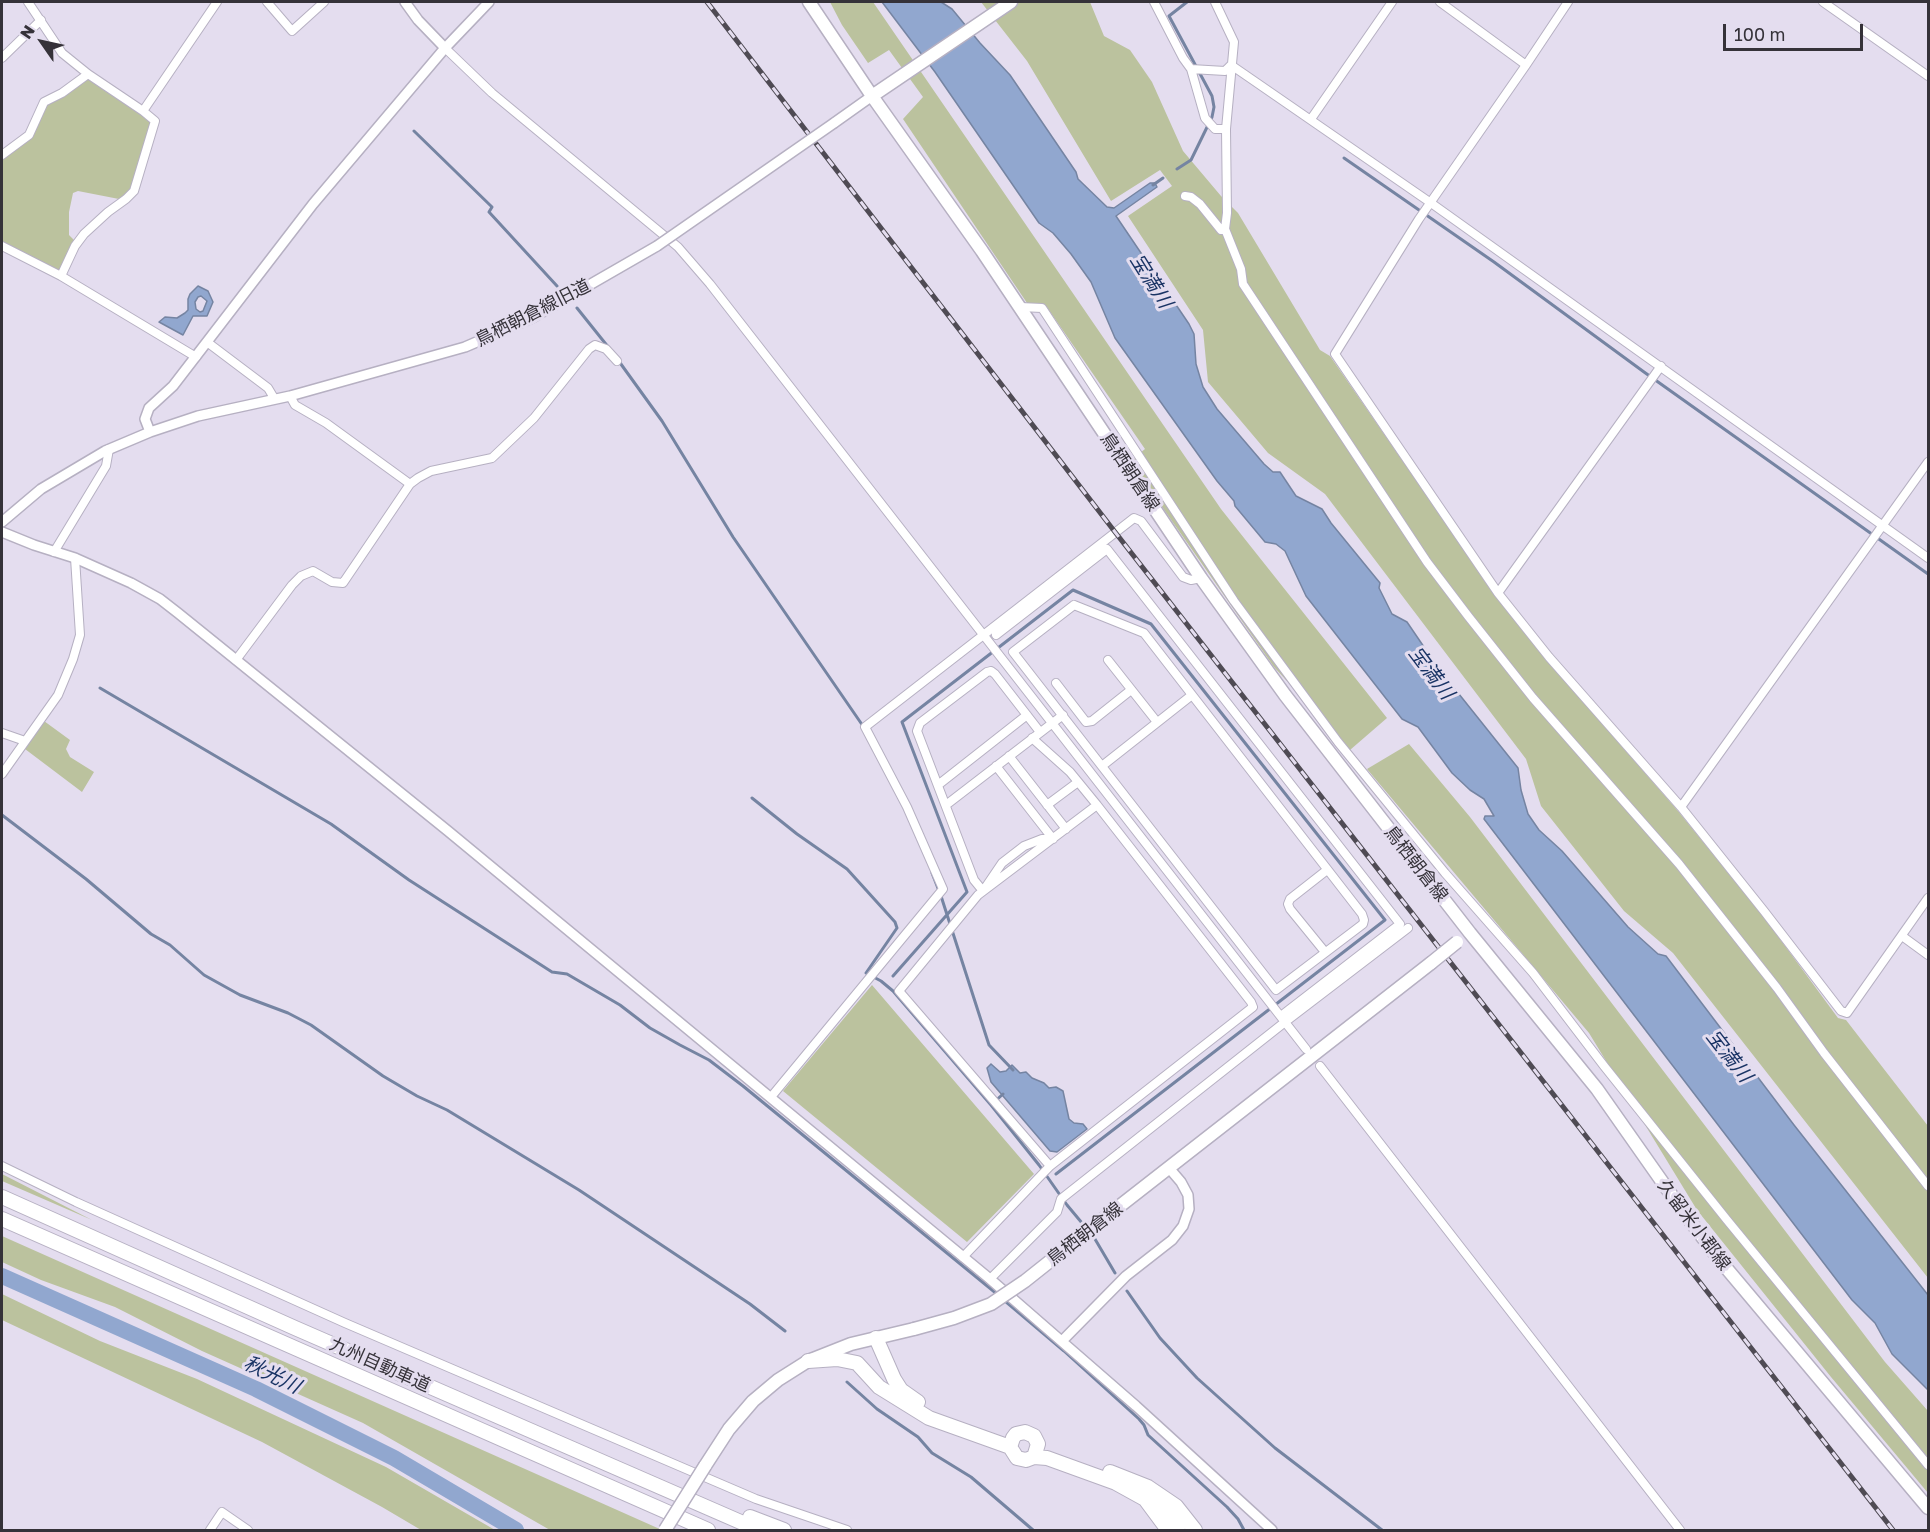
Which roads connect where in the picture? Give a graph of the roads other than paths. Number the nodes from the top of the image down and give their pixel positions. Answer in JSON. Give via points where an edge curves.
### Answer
{"nodes":[{"id":1,"x":28,"y":2,"type":"edge"},
{"id":2,"x":216,"y":2,"type":"edge"},
{"id":3,"x":267,"y":2,"type":"edge"},
{"id":4,"x":324,"y":2,"type":"edge"},
{"id":5,"x":405,"y":2,"type":"edge"},
{"id":6,"x":489,"y":2,"type":"edge"},
{"id":7,"x":811,"y":2,"type":"edge"},
{"id":8,"x":1011,"y":2,"type":"edge"},
{"id":9,"x":1154,"y":2,"type":"edge"},
{"id":10,"x":1215,"y":2,"type":"edge"},
{"id":11,"x":1392,"y":2,"type":"edge"},
{"id":12,"x":1440,"y":2,"type":"edge"},
{"id":13,"x":1568,"y":2,"type":"edge"},
{"id":14,"x":1822,"y":2,"type":"edge"},
{"id":15,"x":41,"y":20,"type":"junction"},
{"id":16,"x":445,"y":48,"type":"junction"},
{"id":17,"x":2,"y":58,"type":"edge"},
{"id":18,"x":1231,"y":65,"type":"junction"},
{"id":19,"x":1527,"y":65,"type":"junction"},
{"id":20,"x":1191,"y":69,"type":"junction"},
{"id":21,"x":88,"y":74,"type":"junction"},
{"id":22,"x":1929,"y":76,"type":"edge"},
{"id":23,"x":872,"y":96,"type":"junction"},
{"id":24,"x":143,"y":111,"type":"junction"},
{"id":25,"x":1311,"y":119,"type":"junction"},
{"id":26,"x":1226,"y":129,"type":"junction"},
{"id":27,"x":2,"y":155,"type":"edge"},
{"id":28,"x":1185,"y":196,"type":"dead end"},
{"id":29,"x":1428,"y":206,"type":"junction"},
{"id":30,"x":1225,"y":229,"type":"junction"},
{"id":31,"x":2,"y":246,"type":"edge"},
{"id":32,"x":61,"y":276,"type":"junction"},
{"id":33,"x":1020,"y":307,"type":"junction"},
{"id":34,"x":207,"y":342,"type":"junction"},
{"id":35,"x":196,"y":357,"type":"junction"},
{"id":36,"x":617,"y":362,"type":"dead end"},
{"id":37,"x":1658,"y":369,"type":"junction"},
{"id":38,"x":290,"y":396,"type":"junction"},
{"id":39,"x":274,"y":398,"type":"junction"},
{"id":40,"x":150,"y":432,"type":"junction"},
{"id":41,"x":109,"y":449,"type":"junction"},
{"id":42,"x":1929,"y":462,"type":"edge"},
{"id":43,"x":410,"y":484,"type":"junction"},
{"id":44,"x":2,"y":522,"type":"edge"},
{"id":45,"x":1881,"y":528,"type":"junction"},
{"id":46,"x":2,"y":532,"type":"edge"},
{"id":47,"x":54,"y":552,"type":"junction"},
{"id":48,"x":75,"y":558,"type":"junction"},
{"id":49,"x":1929,"y":558,"type":"edge"},
{"id":50,"x":1064,"y":576,"type":"junction"},
{"id":51,"x":1202,"y":578,"type":"junction"},
{"id":52,"x":1498,"y":593,"type":"junction"},
{"id":53,"x":983,"y":635,"type":"junction"},
{"id":54,"x":996,"y":635,"type":"dead end"},
{"id":55,"x":236,"y":660,"type":"junction"},
{"id":56,"x":1108,"y":660,"type":"dead end"},
{"id":57,"x":1056,"y":683,"type":"dead end"},
{"id":58,"x":1131,"y":690,"type":"junction"},
{"id":59,"x":1192,"y":695,"type":"junction"},
{"id":60,"x":1027,"y":715,"type":"junction"},
{"id":61,"x":1063,"y":715,"type":"junction"},
{"id":62,"x":1157,"y":722,"type":"junction"},
{"id":63,"x":1052,"y":723,"type":"junction"},
{"id":64,"x":1040,"y":732,"type":"junction"},
{"id":65,"x":2,"y":733,"type":"edge"},
{"id":66,"x":1032,"y":738,"type":"junction"},
{"id":67,"x":25,"y":741,"type":"junction"},
{"id":68,"x":1008,"y":756,"type":"junction"},
{"id":69,"x":996,"y":766,"type":"junction"},
{"id":70,"x":1102,"y":766,"type":"junction"},
{"id":71,"x":2,"y":774,"type":"edge"},
{"id":72,"x":1078,"y":782,"type":"junction"},
{"id":73,"x":938,"y":785,"type":"junction"},
{"id":74,"x":946,"y":805,"type":"junction"},
{"id":75,"x":1047,"y":805,"type":"junction"},
{"id":76,"x":1097,"y":805,"type":"junction"},
{"id":77,"x":1682,"y":807,"type":"junction"},
{"id":78,"x":1066,"y":828,"type":"junction"},
{"id":79,"x":1053,"y":838,"type":"junction"},
{"id":80,"x":1327,"y":870,"type":"junction"},
{"id":81,"x":983,"y":891,"type":"junction"},
{"id":82,"x":1929,"y":898,"type":"edge"},
{"id":83,"x":1408,"y":928,"type":"dead end"},
{"id":84,"x":1470,"y":933,"type":"junction"},
{"id":85,"x":1902,"y":936,"type":"junction"},
{"id":86,"x":1325,"y":952,"type":"junction"},
{"id":87,"x":1929,"y":955,"type":"edge"},
{"id":88,"x":1283,"y":1019,"type":"junction"},
{"id":89,"x":1306,"y":1049,"type":"dead end"},
{"id":90,"x":1320,"y":1066,"type":"dead end"},
{"id":91,"x":771,"y":1097,"type":"junction"},
{"id":92,"x":2,"y":1166,"type":"edge"},
{"id":93,"x":1050,"y":1166,"type":"junction"},
{"id":94,"x":1169,"y":1168,"type":"junction"},
{"id":95,"x":1929,"y":1186,"type":"edge"},
{"id":96,"x":2,"y":1197,"type":"edge"},
{"id":97,"x":2,"y":1218,"type":"edge"},
{"id":98,"x":963,"y":1257,"type":"junction"},
{"id":99,"x":990,"y":1279,"type":"junction"},
{"id":100,"x":876,"y":1338,"type":"junction"},
{"id":101,"x":1062,"y":1341,"type":"junction"},
{"id":102,"x":808,"y":1361,"type":"junction"},
{"id":103,"x":895,"y":1398,"type":"junction"},
{"id":104,"x":1011,"y":1442,"type":"junction"},
{"id":105,"x":1036,"y":1450,"type":"junction"},
{"id":106,"x":1929,"y":1465,"type":"edge"},
{"id":107,"x":610,"y":1466,"type":"junction"},
{"id":108,"x":1122,"y":1476,"type":"junction"},
{"id":109,"x":1145,"y":1500,"type":"junction"},
{"id":110,"x":1929,"y":1508,"type":"edge"},
{"id":111,"x":1266,"y":1529,"type":"edge"},
{"id":112,"x":210,"y":1530,"type":"edge"},
{"id":113,"x":249,"y":1530,"type":"edge"},
{"id":114,"x":665,"y":1530,"type":"edge"},
{"id":115,"x":708,"y":1530,"type":"edge"},
{"id":116,"x":759,"y":1530,"type":"edge"},
{"id":117,"x":784,"y":1530,"type":"edge"},
{"id":118,"x":847,"y":1530,"type":"edge"},
{"id":119,"x":1157,"y":1530,"type":"edge"},
{"id":120,"x":1168,"y":1530,"type":"edge"},
{"id":121,"x":1178,"y":1530,"type":"edge"},
{"id":122,"x":1195,"y":1530,"type":"edge"},
{"id":123,"x":1680,"y":1530,"type":"edge"}],
"edges":[{"from":1,"to":15,"type":"street"},
{"from":2,"to":24,"type":"street"},
{"from":3,"to":4,"type":"street","via":[[292,31]]},
{"from":5,"to":16,"type":"street"},
{"from":6,"to":16,"type":"street"},
{"from":7,"to":23,"type":"main road"},
{"from":8,"to":23,"type":"main road"},
{"from":9,"to":20,"type":"street"},
{"from":10,"to":18,"type":"street","via":[[1234,42]]},
{"from":11,"to":25,"type":"street"},
{"from":12,"to":19,"type":"street"},
{"from":13,"to":19,"type":"street"},
{"from":14,"to":22,"type":"street"},
{"from":15,"to":17,"type":"street"},
{"from":15,"to":21,"type":"street","via":[[62,53]]},
{"from":16,"to":34,"type":"street","via":[[313,204]]},
{"from":16,"to":53,"type":"street","via":[[492,93],[678,248]]},
{"from":18,"to":20,"type":"street","via":[[1225,71]]},
{"from":18,"to":25,"type":"street"},
{"from":18,"to":26,"type":"street"},
{"from":19,"to":29,"type":"street"},
{"from":20,"to":26,"type":"street","via":[[1205,118],[1215,129]]},
{"from":21,"to":24,"type":"street"},
{"from":21,"to":27,"type":"street","via":[[44,102],[29,135]]},
{"from":23,"to":33,"type":"main road","name":"鳥栖朝倉線"},
{"from":23,"to":38,"type":"street","name":"鳥栖朝倉線旧道","bridge":true,"via":[[657,246],[531,318],[465,347]]},
{"from":24,"to":32,"type":"street","via":[[155,121],[134,191],[84,234]]},
{"from":25,"to":29,"type":"street"},
{"from":26,"to":30,"type":"street"},
{"from":28,"to":30,"type":"street","via":[[1200,204],[1221,230]]},
{"from":29,"to":37,"type":"street"},
{"from":29,"to":52,"type":"street","via":[[1335,354]]},
{"from":30,"to":95,"type":"street","via":[[1244,284],[1434,571],[1515,676],[1679,864]]},
{"from":31,"to":32,"type":"street"},
{"from":32,"to":35,"type":"street"},
{"from":33,"to":51,"type":"main road","name":"鳥栖朝倉線"},
{"from":33,"to":106,"type":"street","via":[[1042,308],[1234,601],[1338,742],[1533,973],[1727,1220]]},
{"from":34,"to":35,"type":"street"},
{"from":34,"to":39,"type":"street","via":[[268,388]]},
{"from":35,"to":40,"type":"street","via":[[173,386],[148,408],[145,419]]},
{"from":36,"to":43,"type":"street","via":[[606,349],[595,345],[534,418],[492,458],[431,471]]},
{"from":37,"to":45,"type":"street"},
{"from":37,"to":52,"type":"street"},
{"from":38,"to":39,"type":"street","name":"鳥栖朝倉線旧道"},
{"from":38,"to":43,"type":"street","via":[[295,405]]},
{"from":39,"to":40,"type":"street","name":"鳥栖朝倉線旧道"},
{"from":40,"to":41,"type":"street","name":"鳥栖朝倉線旧道"},
{"from":41,"to":44,"type":"street","name":"鳥栖朝倉線旧道","via":[[41,489]]},
{"from":41,"to":47,"type":"street","via":[[106,466]]},
{"from":42,"to":45,"type":"street"},
{"from":43,"to":55,"type":"street","via":[[343,583],[332,582],[313,571],[301,576]]},
{"from":45,"to":49,"type":"street"},
{"from":45,"to":77,"type":"street"},
{"from":46,"to":47,"type":"street"},
{"from":47,"to":48,"type":"street"},
{"from":48,"to":55,"type":"street","via":[[160,599]]},
{"from":48,"to":67,"type":"street","via":[[80,635],[58,695]]},
{"from":50,"to":51,"type":"street","via":[[1134,518],[1141,521],[1183,577]]},
{"from":50,"to":53,"type":"street"},
{"from":50,"to":54,"type":"street"},
{"from":50,"to":88,"type":"street","via":[[1107,549],[1400,924]]},
{"from":51,"to":84,"type":"main road","name":"鳥栖朝倉線","via":[[1304,721]]},
{"from":52,"to":77,"type":"street","via":[[1549,657]]},
{"from":53,"to":63,"type":"street"},
{"from":53,"to":91,"type":"street","via":[[865,726],[943,889]]},
{"from":55,"to":91,"type":"street"},
{"from":56,"to":58,"type":"street"},
{"from":57,"to":58,"type":"street","via":[[1086,722]]},
{"from":58,"to":62,"type":"street"},
{"from":59,"to":61,"type":"street","via":[[1144,633],[1074,605],[1012,652]]},
{"from":59,"to":62,"type":"street"},
{"from":59,"to":80,"type":"street"},
{"from":60,"to":64,"type":"street"},
{"from":60,"to":73,"type":"street"},
{"from":60,"to":73,"type":"street","via":[[991,671],[920,723],[917,731]]},
{"from":61,"to":63,"type":"street"},
{"from":61,"to":70,"type":"street"},
{"from":62,"to":70,"type":"street"},
{"from":63,"to":64,"type":"street"},
{"from":63,"to":88,"type":"street"},
{"from":64,"to":66,"type":"street"},
{"from":65,"to":67,"type":"street"},
{"from":66,"to":68,"type":"street"},
{"from":66,"to":72,"type":"street"},
{"from":67,"to":71,"type":"street"},
{"from":68,"to":69,"type":"street"},
{"from":68,"to":75,"type":"street"},
{"from":69,"to":74,"type":"street"},
{"from":69,"to":79,"type":"street"},
{"from":70,"to":86,"type":"street","via":[[1276,990]]},
{"from":72,"to":75,"type":"street"},
{"from":72,"to":76,"type":"street"},
{"from":73,"to":74,"type":"street"},
{"from":74,"to":81,"type":"street","via":[[974,880]]},
{"from":75,"to":78,"type":"street"},
{"from":76,"to":78,"type":"street"},
{"from":76,"to":93,"type":"street","via":[[1252,1007]]},
{"from":77,"to":85,"type":"street","via":[[1844,1014]]},
{"from":78,"to":79,"type":"street"},
{"from":79,"to":81,"type":"street"},
{"from":80,"to":86,"type":"street","via":[[1288,904]]},
{"from":80,"to":86,"type":"street","via":[[1364,920]]},
{"from":81,"to":93,"type":"street","via":[[899,991]]},
{"from":82,"to":85,"type":"street"},
{"from":83,"to":88,"type":"street"},
{"from":84,"to":94,"type":"main road","name":"鳥栖朝倉線","bridge":true},
{"from":84,"to":110,"type":"main road","name":"久留米小郡線","via":[[1597,1089],[1722,1263]]},
{"from":85,"to":87,"type":"street"},
{"from":88,"to":89,"type":"street"},
{"from":88,"to":99,"type":"street","via":[[1061,1199],[1057,1212]]},
{"from":90,"to":123,"type":"street"},
{"from":91,"to":98,"type":"street"},
{"from":92,"to":118,"type":"street","via":[[345,1323],[756,1499]]},
{"from":93,"to":98,"type":"street"},
{"from":94,"to":100,"type":"main road","name":"鳥栖朝倉線","bridge":true,"via":[[991,1304]]},
{"from":94,"to":101,"type":"street","via":[[1188,1195],[1189,1209],[1183,1226]]},
{"from":96,"to":107,"type":"highway","name":"九州自動車道"},
{"from":97,"to":115,"type":"highway","name":"九州自動車道"},
{"from":98,"to":99,"type":"street"},
{"from":99,"to":101,"type":"street"},
{"from":100,"to":102,"type":"main road","name":"鳥栖朝倉線"},
{"from":100,"to":103,"type":"highway","via":[[884,1385]]},
{"from":100,"to":104,"type":"highway","via":[[901,1390],[933,1410]]},
{"from":101,"to":111,"type":"street"},
{"from":102,"to":103,"type":"highway","via":[[837,1359],[856,1363]]},
{"from":102,"to":114,"type":"main road","name":"鳥栖朝倉線","bridge":true,"via":[[753,1401],[729,1429]]},
{"from":103,"to":104,"type":"highway","via":[[929,1418]]},
{"from":104,"to":105,"type":"highway","via":[[1017,1458],[1026,1460]]},
{"from":104,"to":105,"type":"highway","via":[[1020,1432],[1030,1433]]},
{"from":105,"to":108,"type":"highway"},
{"from":105,"to":109,"type":"highway","via":[[1047,1458],[1116,1483]]},
{"from":107,"to":116,"type":"highway","name":"九州自動車道"},
{"from":107,"to":117,"type":"highway"},
{"from":108,"to":121,"type":"highway","via":[[1147,1493]]},
{"from":108,"to":122,"type":"highway","via":[[1148,1487],[1176,1506]]},
{"from":109,"to":119,"type":"highway"},
{"from":109,"to":120,"type":"highway"},
{"from":112,"to":113,"type":"street","via":[[222,1512]]}]}
